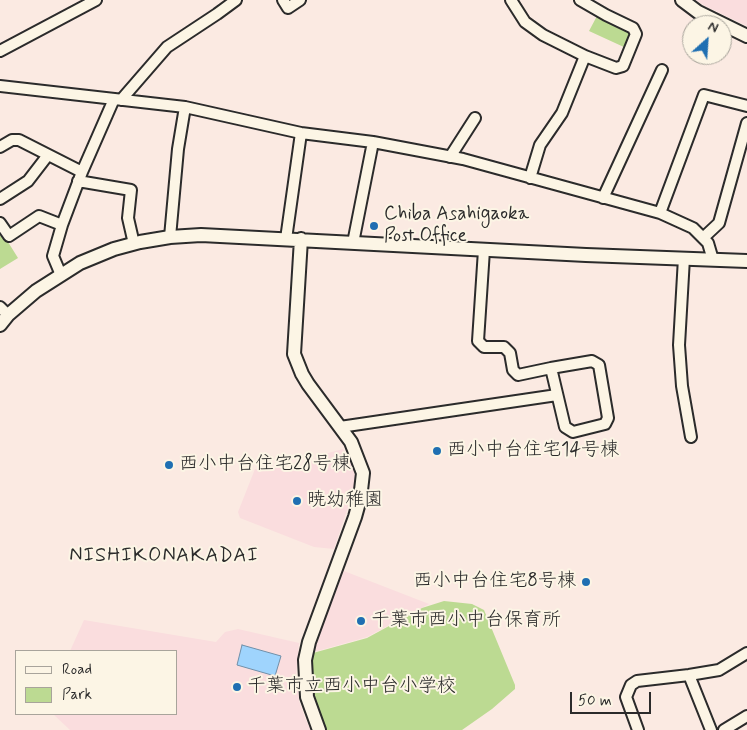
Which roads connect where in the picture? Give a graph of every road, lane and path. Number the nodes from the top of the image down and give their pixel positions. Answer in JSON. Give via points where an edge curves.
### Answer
{"nodes":[{"id":1,"x":96,"y":0,"type":"edge"},
{"id":2,"x":236,"y":0,"type":"edge"},
{"id":3,"x":283,"y":0,"type":"edge"},
{"id":4,"x":300,"y":0,"type":"edge"},
{"id":5,"x":511,"y":0,"type":"edge"},
{"id":6,"x":580,"y":0,"type":"edge"},
{"id":7,"x":682,"y":0,"type":"edge"},
{"id":8,"x":747,"y":36,"type":"edge"},
{"id":9,"x":0,"y":51,"type":"edge"},
{"id":10,"x":586,"y":56,"type":"junction"},
{"id":11,"x":662,"y":70,"type":"dead end"},
{"id":12,"x":0,"y":86,"type":"edge"},
{"id":13,"x":117,"y":100,"type":"junction"},
{"id":14,"x":747,"y":106,"type":"edge"},
{"id":15,"x":185,"y":108,"type":"junction"},
{"id":16,"x":475,"y":118,"type":"dead end"},
{"id":17,"x":747,"y":123,"type":"edge"},
{"id":18,"x":301,"y":133,"type":"junction"},
{"id":19,"x":373,"y":142,"type":"junction"},
{"id":20,"x":0,"y":147,"type":"edge"},
{"id":21,"x":48,"y":154,"type":"junction"},
{"id":22,"x":450,"y":157,"type":"junction"},
{"id":23,"x":80,"y":176,"type":"junction"},
{"id":24,"x":530,"y":178,"type":"junction"},
{"id":25,"x":603,"y":198,"type":"junction"},
{"id":26,"x":0,"y":199,"type":"edge"},
{"id":27,"x":660,"y":214,"type":"junction"},
{"id":28,"x":0,"y":223,"type":"edge"},
{"id":29,"x":62,"y":225,"type":"junction"},
{"id":30,"x":170,"y":236,"type":"junction"},
{"id":31,"x":703,"y":238,"type":"junction"},
{"id":32,"x":286,"y":239,"type":"junction"},
{"id":33,"x":301,"y":240,"type":"junction"},
{"id":34,"x":353,"y":243,"type":"junction"},
{"id":35,"x":134,"y":244,"type":"junction"},
{"id":36,"x":484,"y":250,"type":"junction"},
{"id":37,"x":684,"y":258,"type":"junction"},
{"id":38,"x":713,"y":260,"type":"junction"},
{"id":39,"x":747,"y":260,"type":"edge"},
{"id":40,"x":61,"y":274,"type":"junction"},
{"id":41,"x":3,"y":316,"type":"edge"},
{"id":42,"x":551,"y":368,"type":"junction"},
{"id":43,"x":557,"y":395,"type":"junction"},
{"id":44,"x":340,"y":427,"type":"junction"},
{"id":45,"x":691,"y":437,"type":"dead end"},
{"id":46,"x":747,"y":653,"type":"edge"},
{"id":47,"x":689,"y":675,"type":"junction"},
{"id":48,"x":747,"y":716,"type":"edge"},
{"id":49,"x":319,"y":730,"type":"edge"},
{"id":50,"x":638,"y":730,"type":"edge"},
{"id":51,"x":711,"y":730,"type":"edge"},
{"id":52,"x":724,"y":730,"type":"edge"}],
"edges":[{"from":1,"to":9,"type":"street"},
{"from":2,"to":13,"type":"street","via":[[167,47]]},
{"from":3,"to":4,"type":"street","via":[[288,8]]},
{"from":5,"to":10,"type":"street","via":[[519,15],[543,35]]},
{"from":6,"to":10,"type":"street","via":[[633,28],[636,34],[623,66],[616,68]]},
{"from":7,"to":8,"type":"street","via":[[698,12]]},
{"from":10,"to":24,"type":"street","via":[[562,113],[540,145]]},
{"from":11,"to":25,"type":"street"},
{"from":12,"to":13,"type":"street"},
{"from":13,"to":15,"type":"street"},
{"from":13,"to":23,"type":"street"},
{"from":14,"to":27,"type":"street","via":[[704,95]]},
{"from":15,"to":18,"type":"street"},
{"from":15,"to":30,"type":"street"},
{"from":16,"to":22,"type":"street"},
{"from":17,"to":31,"type":"street","via":[[719,223]]},
{"from":18,"to":19,"type":"street"},
{"from":18,"to":32,"type":"street"},
{"from":19,"to":22,"type":"street"},
{"from":19,"to":34,"type":"street"},
{"from":20,"to":21,"type":"street","via":[[19,140]]},
{"from":21,"to":23,"type":"street"},
{"from":21,"to":26,"type":"street","via":[[28,182]]},
{"from":22,"to":24,"type":"street"},
{"from":23,"to":29,"type":"street"},
{"from":23,"to":35,"type":"street","via":[[131,190],[128,218]]},
{"from":24,"to":25,"type":"street"},
{"from":25,"to":27,"type":"street"},
{"from":27,"to":31,"type":"street","via":[[693,228]]},
{"from":28,"to":29,"type":"street","via":[[9,236],[40,216]]},
{"from":29,"to":40,"type":"street","via":[[53,256]]},
{"from":30,"to":32,"type":"street"},
{"from":30,"to":35,"type":"street"},
{"from":31,"to":38,"type":"street"},
{"from":32,"to":33,"type":"street"},
{"from":33,"to":34,"type":"street"},
{"from":33,"to":44,"type":"street","via":[[294,354],[308,384]]},
{"from":34,"to":36,"type":"street"},
{"from":35,"to":40,"type":"street","via":[[114,249]]},
{"from":36,"to":37,"type":"street"},
{"from":36,"to":42,"type":"street","via":[[478,341],[484,346],[504,347],[510,353],[512,370],[518,374]]},
{"from":37,"to":38,"type":"street"},
{"from":37,"to":45,"type":"street","via":[[679,345]]},
{"from":38,"to":39,"type":"street"},
{"from":40,"to":41,"type":"street"},
{"from":42,"to":43,"type":"street"},
{"from":42,"to":43,"type":"street","via":[[592,360],[599,365],[608,418],[605,424],[573,432],[564,427]]},
{"from":43,"to":44,"type":"street"},
{"from":44,"to":49,"type":"street","via":[[360,462],[363,481],[355,517],[305,660],[308,697]]},
{"from":46,"to":47,"type":"street","via":[[719,670]]},
{"from":47,"to":50,"type":"street","via":[[637,681],[631,685],[626,697]]},
{"from":47,"to":51,"type":"street"},
{"from":48,"to":52,"type":"street"}]}
